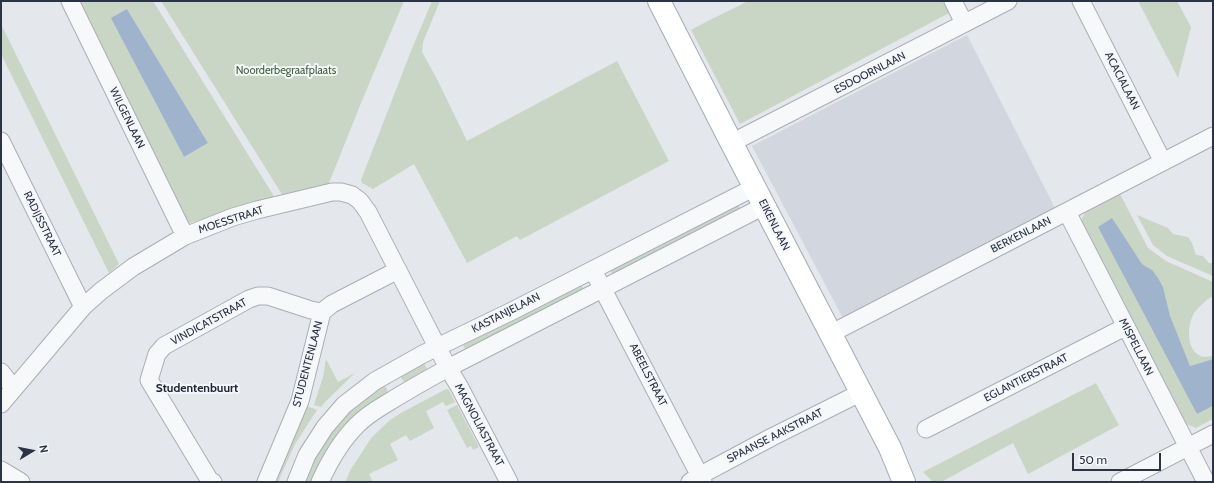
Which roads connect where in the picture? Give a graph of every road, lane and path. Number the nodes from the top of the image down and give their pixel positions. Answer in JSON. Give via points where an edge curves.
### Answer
{"nodes":[{"id":1,"x":70,"y":1,"type":"edge"},
{"id":2,"x":659,"y":1,"type":"edge"},
{"id":3,"x":953,"y":1,"type":"edge"},
{"id":4,"x":1008,"y":1,"type":"edge"},
{"id":5,"x":1081,"y":1,"type":"edge"},
{"id":6,"x":964,"y":23,"type":"junction"},
{"id":7,"x":1213,"y":136,"type":"edge"},
{"id":8,"x":730,"y":140,"type":"junction"},
{"id":9,"x":1,"y":141,"type":"edge"},
{"id":10,"x":1163,"y":162,"type":"junction"},
{"id":11,"x":759,"y":196,"type":"junction"},
{"id":12,"x":1067,"y":212,"type":"junction"},
{"id":13,"x":185,"y":236,"type":"junction"},
{"id":14,"x":593,"y":269,"type":"junction"},
{"id":15,"x":398,"y":270,"type":"junction"},
{"id":16,"x":602,"y":289,"type":"junction"},
{"id":17,"x":83,"y":307,"type":"junction"},
{"id":18,"x":322,"y":312,"type":"junction"},
{"id":19,"x":1125,"y":327,"type":"junction"},
{"id":20,"x":830,"y":334,"type":"junction"},
{"id":21,"x":437,"y":347,"type":"junction"},
{"id":22,"x":448,"y":368,"type":"junction"},
{"id":23,"x":1,"y":372,"type":"edge"},
{"id":24,"x":14,"y":389,"type":"junction"},
{"id":25,"x":860,"y":393,"type":"junction"},
{"id":26,"x":1,"y":404,"type":"edge"},
{"id":27,"x":926,"y":429,"type":"dead end"},
{"id":28,"x":1213,"y":434,"type":"edge"},
{"id":29,"x":890,"y":448,"type":"junction"},
{"id":30,"x":1188,"y":448,"type":"junction"},
{"id":31,"x":1,"y":470,"type":"edge"},
{"id":32,"x":697,"y":480,"type":"edge"},
{"id":33,"x":21,"y":482,"type":"edge"},
{"id":34,"x":213,"y":482,"type":"edge"},
{"id":35,"x":266,"y":482,"type":"edge"},
{"id":36,"x":296,"y":482,"type":"edge"},
{"id":37,"x":320,"y":482,"type":"edge"},
{"id":38,"x":509,"y":482,"type":"edge"},
{"id":39,"x":904,"y":482,"type":"edge"},
{"id":40,"x":914,"y":482,"type":"edge"},
{"id":41,"x":1120,"y":482,"type":"edge"},
{"id":42,"x":1206,"y":482,"type":"edge"}],
"edges":[{"from":1,"to":13,"type":"street","name":"WILGENLAAN"},
{"from":2,"to":8,"type":"main road","name":"EIKENLAAN"},
{"from":3,"to":6,"type":"street"},
{"from":4,"to":6,"type":"street","name":"ESDOORNLAAN"},
{"from":5,"to":10,"type":"street","name":"ACACIALAAN"},
{"from":6,"to":8,"type":"street","name":"ESDOORNLAAN","via":[[739,139]]},
{"from":7,"to":10,"type":"street","name":"BERKENLAAN"},
{"from":8,"to":11,"type":"main road","name":"EIKENLAAN"},
{"from":9,"to":17,"type":"street","name":"RADIJSSTRAAT"},
{"from":10,"to":12,"type":"street","name":"BERKENLAAN"},
{"from":11,"to":14,"type":"street","name":"KASTANJELAAN"},
{"from":11,"to":16,"type":"street","name":"KASTANJELAAN"},
{"from":11,"to":20,"type":"main road","name":"EIKENLAAN"},
{"from":12,"to":19,"type":"street","name":"MISPELLAAN"},
{"from":12,"to":20,"type":"street","name":"BERKENLAAN"},
{"from":13,"to":15,"type":"street","name":"MOESSTRAAT","via":[[257,210],[341,192],[355,197],[366,208]]},
{"from":13,"to":17,"type":"street","name":"MOESSTRAAT","via":[[133,267]]},
{"from":14,"to":16,"type":"street","name":"ABEELSTRAAT"},
{"from":14,"to":21,"type":"street","name":"KASTANJELAAN"},
{"from":15,"to":18,"type":"street","via":[[332,304]]},
{"from":15,"to":21,"type":"street","name":"MOESSTRAAT"},
{"from":16,"to":22,"type":"street","name":"KASTANJELAAN"},
{"from":16,"to":32,"type":"street","name":"ABEELSTRAAT","via":[[677,430]]},
{"from":17,"to":24,"type":"street","name":"MOESSTRAAT"},
{"from":18,"to":34,"type":"street","name":"VINDICATSTRAAT","via":[[268,296],[258,296],[248,299],[164,346],[158,354],[149,380],[210,481]]},
{"from":18,"to":35,"type":"street","name":"STUDENTENLAAN","via":[[300,401]]},
{"from":19,"to":27,"type":"street","name":"EGLANTIERSTRAAT"},
{"from":19,"to":30,"type":"street","name":"MISPELLAAN"},
{"from":20,"to":25,"type":"main road","name":"EIKENLAAN"},
{"from":21,"to":22,"type":"street","name":"MAGNOLIASTRAAT"},
{"from":21,"to":36,"type":"street","name":"KASTANJELAAN","via":[[375,380],[344,405],[315,440]]},
{"from":22,"to":37,"type":"street","name":"KASTANJELAAN","via":[[368,415],[340,446]]},
{"from":22,"to":38,"type":"street","name":"MAGNOLIASTRAAT"},
{"from":23,"to":24,"type":"street"},
{"from":24,"to":26,"type":"street","name":"MOESSTRAAT"},
{"from":25,"to":29,"type":"main road","name":"EIKENLAAN"},
{"from":25,"to":32,"type":"street","name":"SPAANSE AAKSTRAAT","via":[[772,437]]},
{"from":28,"to":30,"type":"street"},
{"from":29,"to":39,"type":"main road","name":"EIKENLAAN"},
{"from":29,"to":40,"type":"main road","name":"EIKENLAAN"},
{"from":30,"to":41,"type":"street"},
{"from":30,"to":42,"type":"street","name":"MISPELLAAN"},
{"from":31,"to":33,"type":"street"}]}
